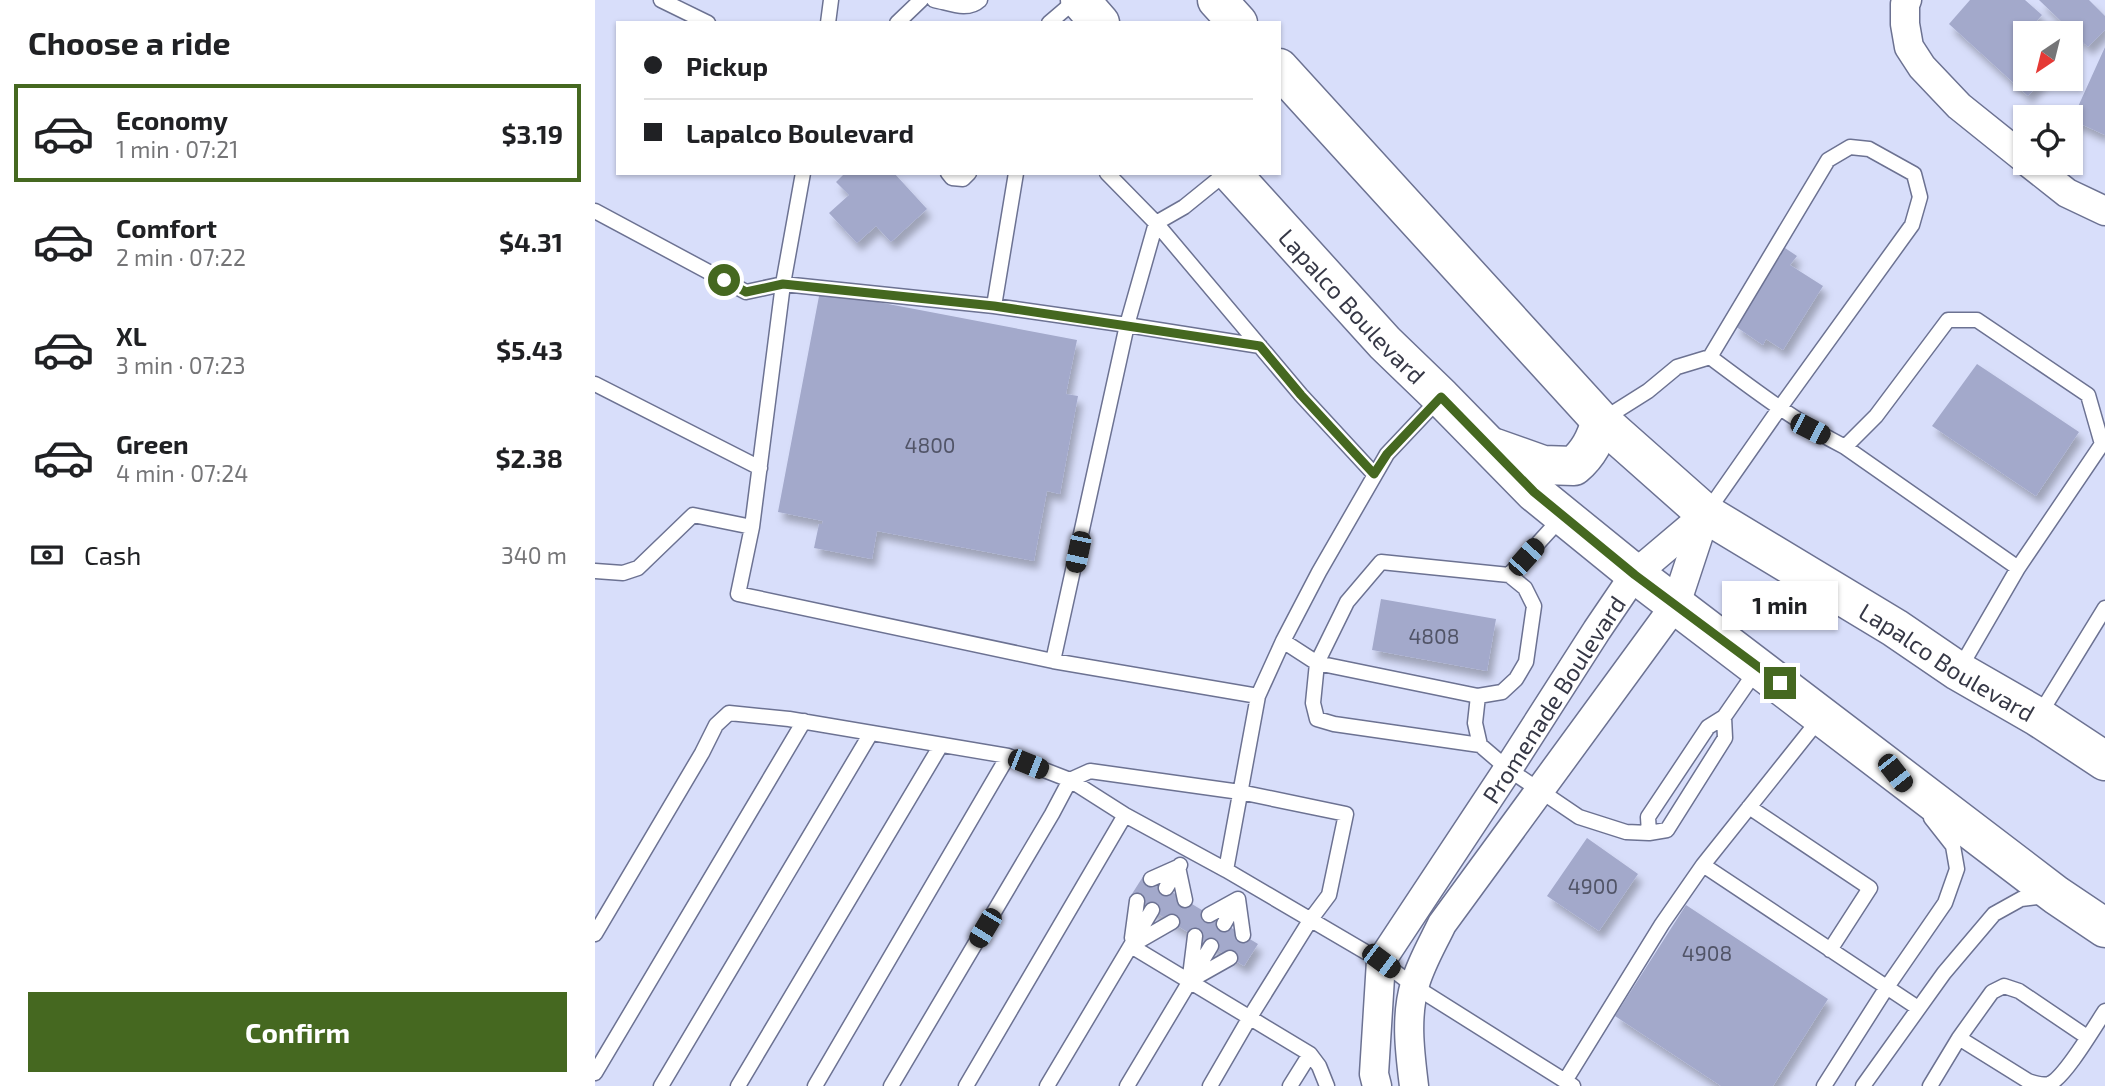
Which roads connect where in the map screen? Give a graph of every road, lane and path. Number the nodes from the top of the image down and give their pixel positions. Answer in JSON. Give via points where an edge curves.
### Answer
{"nodes":[{"id":1,"x":661,"y":0,"type":"edge"},
{"id":2,"x":831,"y":0,"type":"edge"},
{"id":3,"x":921,"y":0,"type":"edge"},
{"id":4,"x":934,"y":0,"type":"edge"},
{"id":5,"x":981,"y":0,"type":"edge"},
{"id":6,"x":1078,"y":0,"type":"edge"},
{"id":7,"x":1217,"y":0,"type":"edge"},
{"id":8,"x":1906,"y":12,"type":"edge"},
{"id":9,"x":704,"y":21,"type":"edge"},
{"id":10,"x":828,"y":21,"type":"edge"},
{"id":11,"x":899,"y":21,"type":"edge"},
{"id":12,"x":1052,"y":21,"type":"edge"},
{"id":13,"x":1098,"y":21,"type":"edge"},
{"id":14,"x":1236,"y":21,"type":"edge"},
{"id":15,"x":1281,"y":70,"type":"edge"},
{"id":16,"x":2013,"y":149,"type":"edge"},
{"id":17,"x":803,"y":175,"type":"edge"},
{"id":18,"x":950,"y":175,"type":"edge"},
{"id":19,"x":967,"y":175,"type":"edge"},
{"id":20,"x":1017,"y":175,"type":"edge"},
{"id":21,"x":1109,"y":175,"type":"edge"},
{"id":22,"x":1226,"y":175,"type":"edge"},
{"id":23,"x":1231,"y":175,"type":"edge"},
{"id":24,"x":2044,"y":175,"type":"edge"},
{"id":25,"x":595,"y":211,"type":"edge"},
{"id":26,"x":2105,"y":211,"type":"edge"},
{"id":27,"x":1156,"y":223,"type":"junction"},
{"id":28,"x":783,"y":284,"type":"junction"},
{"id":29,"x":994,"y":306,"type":"junction"},
{"id":30,"x":1127,"y":325,"type":"junction"},
{"id":31,"x":1260,"y":346,"type":"junction"},
{"id":32,"x":1710,"y":357,"type":"junction"},
{"id":33,"x":595,"y":384,"type":"edge"},
{"id":34,"x":1441,"y":397,"type":"junction"},
{"id":35,"x":1779,"y":409,"type":"junction"},
{"id":36,"x":1601,"y":421,"type":"junction"},
{"id":37,"x":1487,"y":445,"type":"junction"},
{"id":38,"x":1845,"y":447,"type":"junction"},
{"id":39,"x":759,"y":468,"type":"junction"},
{"id":40,"x":1374,"y":474,"type":"junction"},
{"id":41,"x":1706,"y":514,"type":"junction"},
{"id":42,"x":1563,"y":516,"type":"junction"},
{"id":43,"x":751,"y":527,"type":"junction"},
{"id":44,"x":2018,"y":568,"type":"junction"},
{"id":45,"x":595,"y":571,"type":"edge"},
{"id":46,"x":1509,"y":575,"type":"junction"},
{"id":47,"x":1635,"y":575,"type":"junction"},
{"id":48,"x":1676,"y":604,"type":"junction"},
{"id":49,"x":2104,"y":612,"type":"edge"},
{"id":50,"x":1283,"y":641,"type":"junction"},
{"id":51,"x":1053,"y":661,"type":"junction"},
{"id":52,"x":1317,"y":663,"type":"junction"},
{"id":53,"x":1759,"y":667,"type":"junction"},
{"id":54,"x":1958,"y":671,"type":"junction"},
{"id":55,"x":1258,"y":696,"type":"junction"},
{"id":56,"x":1478,"y":696,"type":"junction"},
{"id":57,"x":1822,"y":716,"type":"junction"},
{"id":58,"x":2038,"y":717,"type":"junction"},
{"id":59,"x":1724,"y":718,"type":"junction"},
{"id":60,"x":804,"y":721,"type":"junction"},
{"id":61,"x":871,"y":733,"type":"junction"},
{"id":62,"x":941,"y":745,"type":"junction"},
{"id":63,"x":1480,"y":745,"type":"junction"},
{"id":64,"x":1008,"y":756,"type":"junction"},
{"id":65,"x":2105,"y":761,"type":"edge"},
{"id":66,"x":1508,"y":769,"type":"junction"},
{"id":67,"x":1895,"y":773,"type":"junction"},
{"id":68,"x":1070,"y":780,"type":"junction"},
{"id":69,"x":1539,"y":791,"type":"junction"},
{"id":70,"x":1241,"y":792,"type":"junction"},
{"id":71,"x":1749,"y":807,"type":"junction"},
{"id":72,"x":1125,"y":815,"type":"junction"},
{"id":73,"x":1649,"y":833,"type":"junction"},
{"id":74,"x":1189,"y":850,"type":"junction"},
{"id":75,"x":1703,"y":865,"type":"junction"},
{"id":76,"x":1178,"y":867,"type":"junction"},
{"id":77,"x":1226,"y":870,"type":"junction"},
{"id":78,"x":1151,"y":879,"type":"dead end"},
{"id":79,"x":1248,"y":883,"type":"junction"},
{"id":80,"x":1166,"y":888,"type":"dead end"},
{"id":81,"x":2056,"y":895,"type":"junction"},
{"id":82,"x":1238,"y":899,"type":"junction"},
{"id":83,"x":1185,"y":900,"type":"dead end"},
{"id":84,"x":1137,"y":901,"type":"dead end"},
{"id":85,"x":1152,"y":910,"type":"dead end"},
{"id":86,"x":1209,"y":915,"type":"dead end"},
{"id":87,"x":1311,"y":919,"type":"junction"},
{"id":88,"x":1172,"y":922,"type":"dead end"},
{"id":89,"x":1224,"y":924,"type":"dead end"},
{"id":90,"x":2105,"y":928,"type":"edge"},
{"id":91,"x":595,"y":934,"type":"edge"},
{"id":92,"x":1243,"y":935,"type":"dead end"},
{"id":93,"x":1195,"y":936,"type":"dead end"},
{"id":94,"x":1131,"y":946,"type":"junction"},
{"id":95,"x":1211,"y":946,"type":"dead end"},
{"id":96,"x":1830,"y":950,"type":"junction"},
{"id":97,"x":1230,"y":958,"type":"dead end"},
{"id":98,"x":1381,"y":961,"type":"junction"},
{"id":99,"x":1190,"y":981,"type":"junction"},
{"id":100,"x":1414,"y":986,"type":"junction"},
{"id":101,"x":1887,"y":987,"type":"junction"},
{"id":102,"x":1918,"y":1008,"type":"junction"},
{"id":103,"x":2105,"y":1011,"type":"edge"},
{"id":104,"x":1250,"y":1017,"type":"junction"},
{"id":105,"x":2087,"y":1037,"type":"junction"},
{"id":106,"x":1959,"y":1038,"type":"junction"},
{"id":107,"x":1310,"y":1054,"type":"junction"},
{"id":108,"x":595,"y":1073,"type":"edge"},
{"id":109,"x":1569,"y":1084,"type":"edge"},
{"id":110,"x":661,"y":1086,"type":"edge"},
{"id":111,"x":738,"y":1086,"type":"edge"},
{"id":112,"x":815,"y":1086,"type":"edge"},
{"id":113,"x":891,"y":1086,"type":"edge"},
{"id":114,"x":966,"y":1086,"type":"edge"},
{"id":115,"x":1047,"y":1086,"type":"edge"},
{"id":116,"x":1127,"y":1086,"type":"edge"},
{"id":117,"x":1210,"y":1086,"type":"edge"},
{"id":118,"x":1290,"y":1086,"type":"edge"},
{"id":119,"x":1327,"y":1086,"type":"edge"},
{"id":120,"x":1377,"y":1086,"type":"edge"},
{"id":121,"x":1414,"y":1086,"type":"edge"},
{"id":122,"x":1824,"y":1086,"type":"edge"},
{"id":123,"x":1863,"y":1086,"type":"edge"},
{"id":124,"x":1930,"y":1086,"type":"edge"}],
"edges":[{"from":1,"to":9,"type":"lane"},
{"from":2,"to":10,"type":"lane"},
{"from":3,"to":11,"type":"lane"},
{"from":4,"to":5,"type":"lane","via":[[965,7]]},
{"from":6,"to":12,"type":"lane"},
{"from":6,"to":13,"type":"main road"},
{"from":7,"to":14,"type":"main road"},
{"from":8,"to":16,"type":"street","via":[[1909,47],[1922,67],[1959,106]]},
{"from":15,"to":36,"type":"main road","name":"Lapalco Boulevard"},
{"from":17,"to":28,"type":"lane"},
{"from":18,"to":19,"type":"lane","via":[[963,179]]},
{"from":20,"to":29,"type":"lane"},
{"from":21,"to":27,"type":"lane"},
{"from":22,"to":27,"type":"lane"},
{"from":23,"to":34,"type":"main road","name":"Lapalco Boulevard","via":[[1385,343]]},
{"from":24,"to":26,"type":"street","via":[[2067,193]]},
{"from":25,"to":28,"type":"lane","via":[[746,292]]},
{"from":27,"to":30,"type":"lane"},
{"from":27,"to":31,"type":"lane"},
{"from":28,"to":29,"type":"lane"},
{"from":28,"to":39,"type":"lane"},
{"from":29,"to":30,"type":"lane"},
{"from":30,"to":31,"type":"lane"},
{"from":30,"to":51,"type":"lane"},
{"from":31,"to":40,"type":"lane"},
{"from":32,"to":35,"type":"lane"},
{"from":32,"to":35,"type":"lane","via":[[1828,160],[1850,147],[1869,149],[1914,174],[1920,197],[1912,225]]},
{"from":32,"to":36,"type":"lane","via":[[1677,367]]},
{"from":33,"to":39,"type":"lane"},
{"from":34,"to":37,"type":"main road","name":"Lapalco Boulevard"},
{"from":34,"to":40,"type":"lane"},
{"from":35,"to":38,"type":"lane"},
{"from":35,"to":41,"type":"lane"},
{"from":36,"to":37,"type":"main road","via":[[1594,444],[1573,466],[1543,465]]},
{"from":36,"to":41,"type":"main road","name":"Lapalco Boulevard"},
{"from":37,"to":42,"type":"main road","name":"Lapalco Boulevard"},
{"from":38,"to":44,"type":"lane"},
{"from":38,"to":44,"type":"lane","via":[[1876,416],[1948,320],[1977,320],[2088,395],[2102,444]]},
{"from":39,"to":43,"type":"lane"},
{"from":40,"to":50,"type":"lane"},
{"from":41,"to":47,"type":"street","name":"Promenade Boulevard"},
{"from":41,"to":48,"type":"street","name":"Promenade Boulevard"},
{"from":41,"to":54,"type":"main road","name":"Lapalco Boulevard"},
{"from":42,"to":46,"type":"lane"},
{"from":42,"to":47,"type":"main road","name":"Lapalco Boulevard"},
{"from":43,"to":45,"type":"lane","via":[[693,515],[638,568],[623,573]]},
{"from":43,"to":51,"type":"lane","via":[[738,594]]},
{"from":44,"to":54,"type":"lane"},
{"from":46,"to":52,"type":"lane","via":[[1381,562],[1347,602]]},
{"from":46,"to":56,"type":"lane","via":[[1525,589],[1534,606],[1526,662],[1502,692]]},
{"from":47,"to":48,"type":"main road","name":"Lapalco Boulevard"},
{"from":47,"to":66,"type":"street","name":"Promenade Boulevard"},
{"from":48,"to":53,"type":"main road","name":"Lapalco Boulevard"},
{"from":48,"to":69,"type":"street","name":"Promenade Boulevard"},
{"from":49,"to":58,"type":"lane"},
{"from":50,"to":52,"type":"lane"},
{"from":50,"to":55,"type":"lane"},
{"from":51,"to":55,"type":"lane"},
{"from":52,"to":56,"type":"lane"},
{"from":52,"to":63,"type":"lane","via":[[1313,703],[1317,719]]},
{"from":53,"to":57,"type":"main road","name":"Lapalco Boulevard"},
{"from":53,"to":59,"type":"lane"},
{"from":54,"to":58,"type":"main road","name":"Lapalco Boulevard"},
{"from":55,"to":70,"type":"lane"},
{"from":56,"to":63,"type":"lane","via":[[1475,723]]},
{"from":57,"to":67,"type":"main road","name":"Lapalco Boulevard"},
{"from":57,"to":71,"type":"lane"},
{"from":58,"to":65,"type":"main road","name":"Lapalco Boulevard"},
{"from":59,"to":73,"type":"lane","via":[[1708,727],[1648,817]]},
{"from":59,"to":73,"type":"lane","via":[[1725,738],[1667,830]]},
{"from":60,"to":61,"type":"lane"},
{"from":60,"to":91,"type":"lane","via":[[729,713],[716,725]]},
{"from":60,"to":108,"type":"lane"},
{"from":61,"to":62,"type":"lane"},
{"from":61,"to":110,"type":"lane"},
{"from":62,"to":64,"type":"lane"},
{"from":62,"to":111,"type":"lane"},
{"from":63,"to":66,"type":"lane"},
{"from":64,"to":68,"type":"lane"},
{"from":64,"to":112,"type":"lane"},
{"from":66,"to":69,"type":"lane"},
{"from":66,"to":98,"type":"street","name":"Promenade Boulevard"},
{"from":67,"to":81,"type":"main road","name":"Lapalco Boulevard"},
{"from":67,"to":101,"type":"lane","via":[[1953,846],[1957,869],[1945,903]]},
{"from":68,"to":70,"type":"lane","via":[[1090,771]]},
{"from":68,"to":72,"type":"lane"},
{"from":68,"to":113,"type":"lane"},
{"from":69,"to":73,"type":"lane","via":[[1579,817],[1626,832]]},
{"from":69,"to":100,"type":"street","name":"Promenade Boulevard","via":[[1442,924]]},
{"from":70,"to":77,"type":"lane"},
{"from":70,"to":87,"type":"lane","via":[[1346,814],[1329,895]]},
{"from":71,"to":75,"type":"lane"},
{"from":71,"to":96,"type":"lane","via":[[1870,888]]},
{"from":72,"to":74,"type":"lane"},
{"from":72,"to":114,"type":"lane"},
{"from":74,"to":76,"type":"lane"},
{"from":74,"to":77,"type":"lane"},
{"from":75,"to":96,"type":"lane"},
{"from":75,"to":109,"type":"lane","via":[[1662,924]]},
{"from":76,"to":78,"type":"lane"},
{"from":76,"to":80,"type":"lane"},
{"from":76,"to":83,"type":"lane"},
{"from":77,"to":79,"type":"lane"},
{"from":79,"to":82,"type":"lane"},
{"from":79,"to":87,"type":"lane"},
{"from":81,"to":90,"type":"main road","name":"Lapalco Boulevard"},
{"from":81,"to":102,"type":"lane","via":[[2021,900],[1994,914]]},
{"from":82,"to":86,"type":"lane"},
{"from":82,"to":89,"type":"lane"},
{"from":82,"to":92,"type":"lane"},
{"from":84,"to":94,"type":"lane"},
{"from":85,"to":94,"type":"lane"},
{"from":87,"to":98,"type":"lane"},
{"from":87,"to":104,"type":"lane"},
{"from":88,"to":94,"type":"lane"},
{"from":93,"to":99,"type":"lane"},
{"from":94,"to":99,"type":"lane"},
{"from":94,"to":115,"type":"lane"},
{"from":95,"to":99,"type":"lane"},
{"from":96,"to":101,"type":"lane"},
{"from":97,"to":99,"type":"lane"},
{"from":98,"to":100,"type":"lane"},
{"from":98,"to":120,"type":"street","name":"Promenade Boulevard"},
{"from":99,"to":104,"type":"lane"},
{"from":99,"to":116,"type":"lane"},
{"from":100,"to":109,"type":"lane"},
{"from":100,"to":121,"type":"street","name":"Promenade Boulevard","via":[[1409,1035]]},
{"from":101,"to":102,"type":"lane"},
{"from":101,"to":122,"type":"lane"},
{"from":102,"to":123,"type":"lane"},
{"from":103,"to":105,"type":"lane"},
{"from":104,"to":107,"type":"lane"},
{"from":104,"to":117,"type":"lane"},
{"from":105,"to":106,"type":"lane","via":[[2064,1072],[2051,1084],[2040,1085]]},
{"from":105,"to":106,"type":"lane","via":[[2019,991],[2004,986],[1991,992]]},
{"from":106,"to":124,"type":"lane"},
{"from":107,"to":118,"type":"lane"},
{"from":107,"to":119,"type":"lane"}]}
